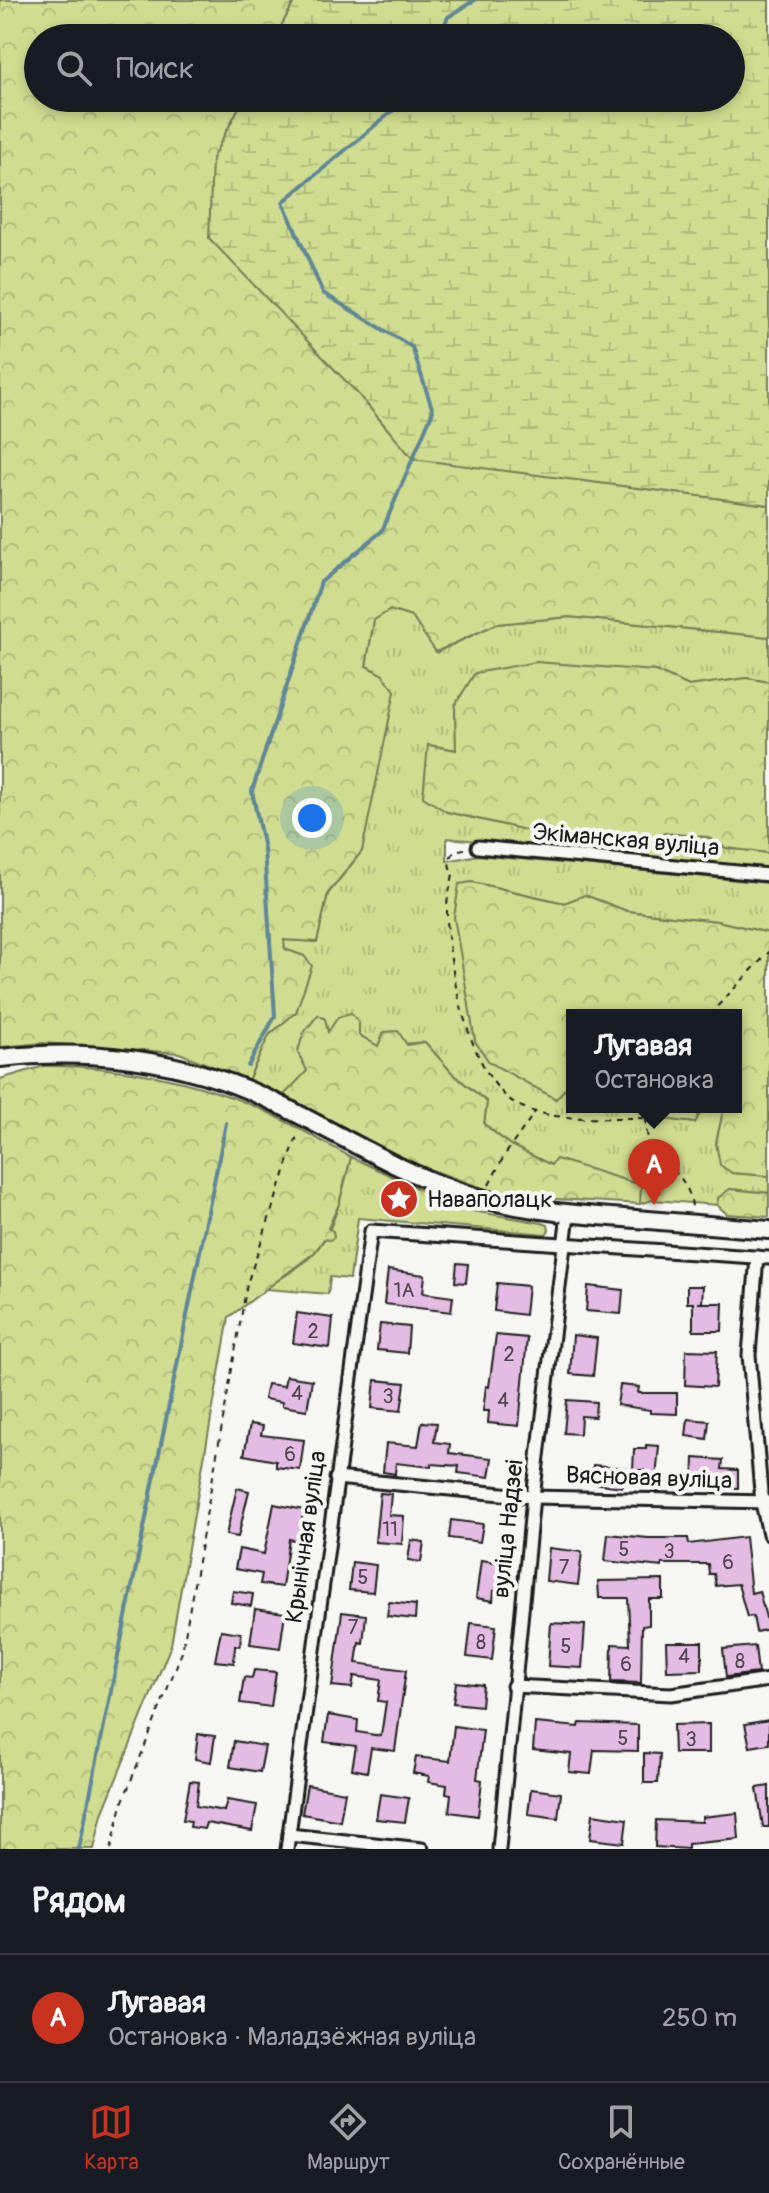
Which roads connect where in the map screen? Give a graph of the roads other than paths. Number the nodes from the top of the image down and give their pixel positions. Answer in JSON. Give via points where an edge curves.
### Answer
{"nodes":[{"id":1,"x":478,"y":847,"type":"road end"},
{"id":2,"x":769,"y":875,"type":"edge"},
{"id":3,"x":0,"y":1058,"type":"edge"},
{"id":4,"x":568,"y":1214,"type":"junction"},
{"id":5,"x":769,"y":1230,"type":"edge"},
{"id":6,"x":564,"y":1242,"type":"junction"},
{"id":7,"x":763,"y":1258,"type":"edge"},
{"id":8,"x":336,"y":1478,"type":"junction"},
{"id":9,"x":533,"y":1497,"type":"junction"},
{"id":10,"x":766,"y":1503,"type":"edge"},
{"id":11,"x":769,"y":1534,"type":"edge"},
{"id":12,"x":769,"y":1680,"type":"edge"},
{"id":13,"x":513,"y":1686,"type":"junction"},
{"id":14,"x":289,"y":1835,"type":"junction"},
{"id":15,"x":287,"y":1849,"type":"edge"},
{"id":16,"x":422,"y":1849,"type":"edge"},
{"id":17,"x":499,"y":1849,"type":"edge"}],
"edges":[{"from":1,"to":2,"type":"street","name":"Экіманская вуліца"},
{"from":3,"to":4,"type":"main road","via":[[43,1053],[133,1058],[219,1079],[458,1191]]},
{"from":4,"to":5,"type":"main road"},
{"from":4,"to":6,"type":"street","name":"вуліца Надзеі"},
{"from":6,"to":7,"type":"street"},
{"from":6,"to":8,"type":"street","name":"Крынічная вуліца","via":[[371,1231]]},
{"from":6,"to":9,"type":"street","name":"вуліца Надзеі"},
{"from":7,"to":10,"type":"street","via":[[749,1355]]},
{"from":8,"to":9,"type":"street","name":"Вясновая вуліца"},
{"from":8,"to":14,"type":"street","name":"Крынічная вуліца"},
{"from":9,"to":10,"type":"street","name":"Вясновая вуліца"},
{"from":9,"to":13,"type":"street","name":"вуліца Надзеі"},
{"from":10,"to":11,"type":"street"},
{"from":12,"to":13,"type":"street","via":[[671,1694]]},
{"from":13,"to":17,"type":"street","name":"вуліца Надзеі"},
{"from":14,"to":15,"type":"street","name":"Крынічная вуліца"},
{"from":14,"to":16,"type":"street"}]}
